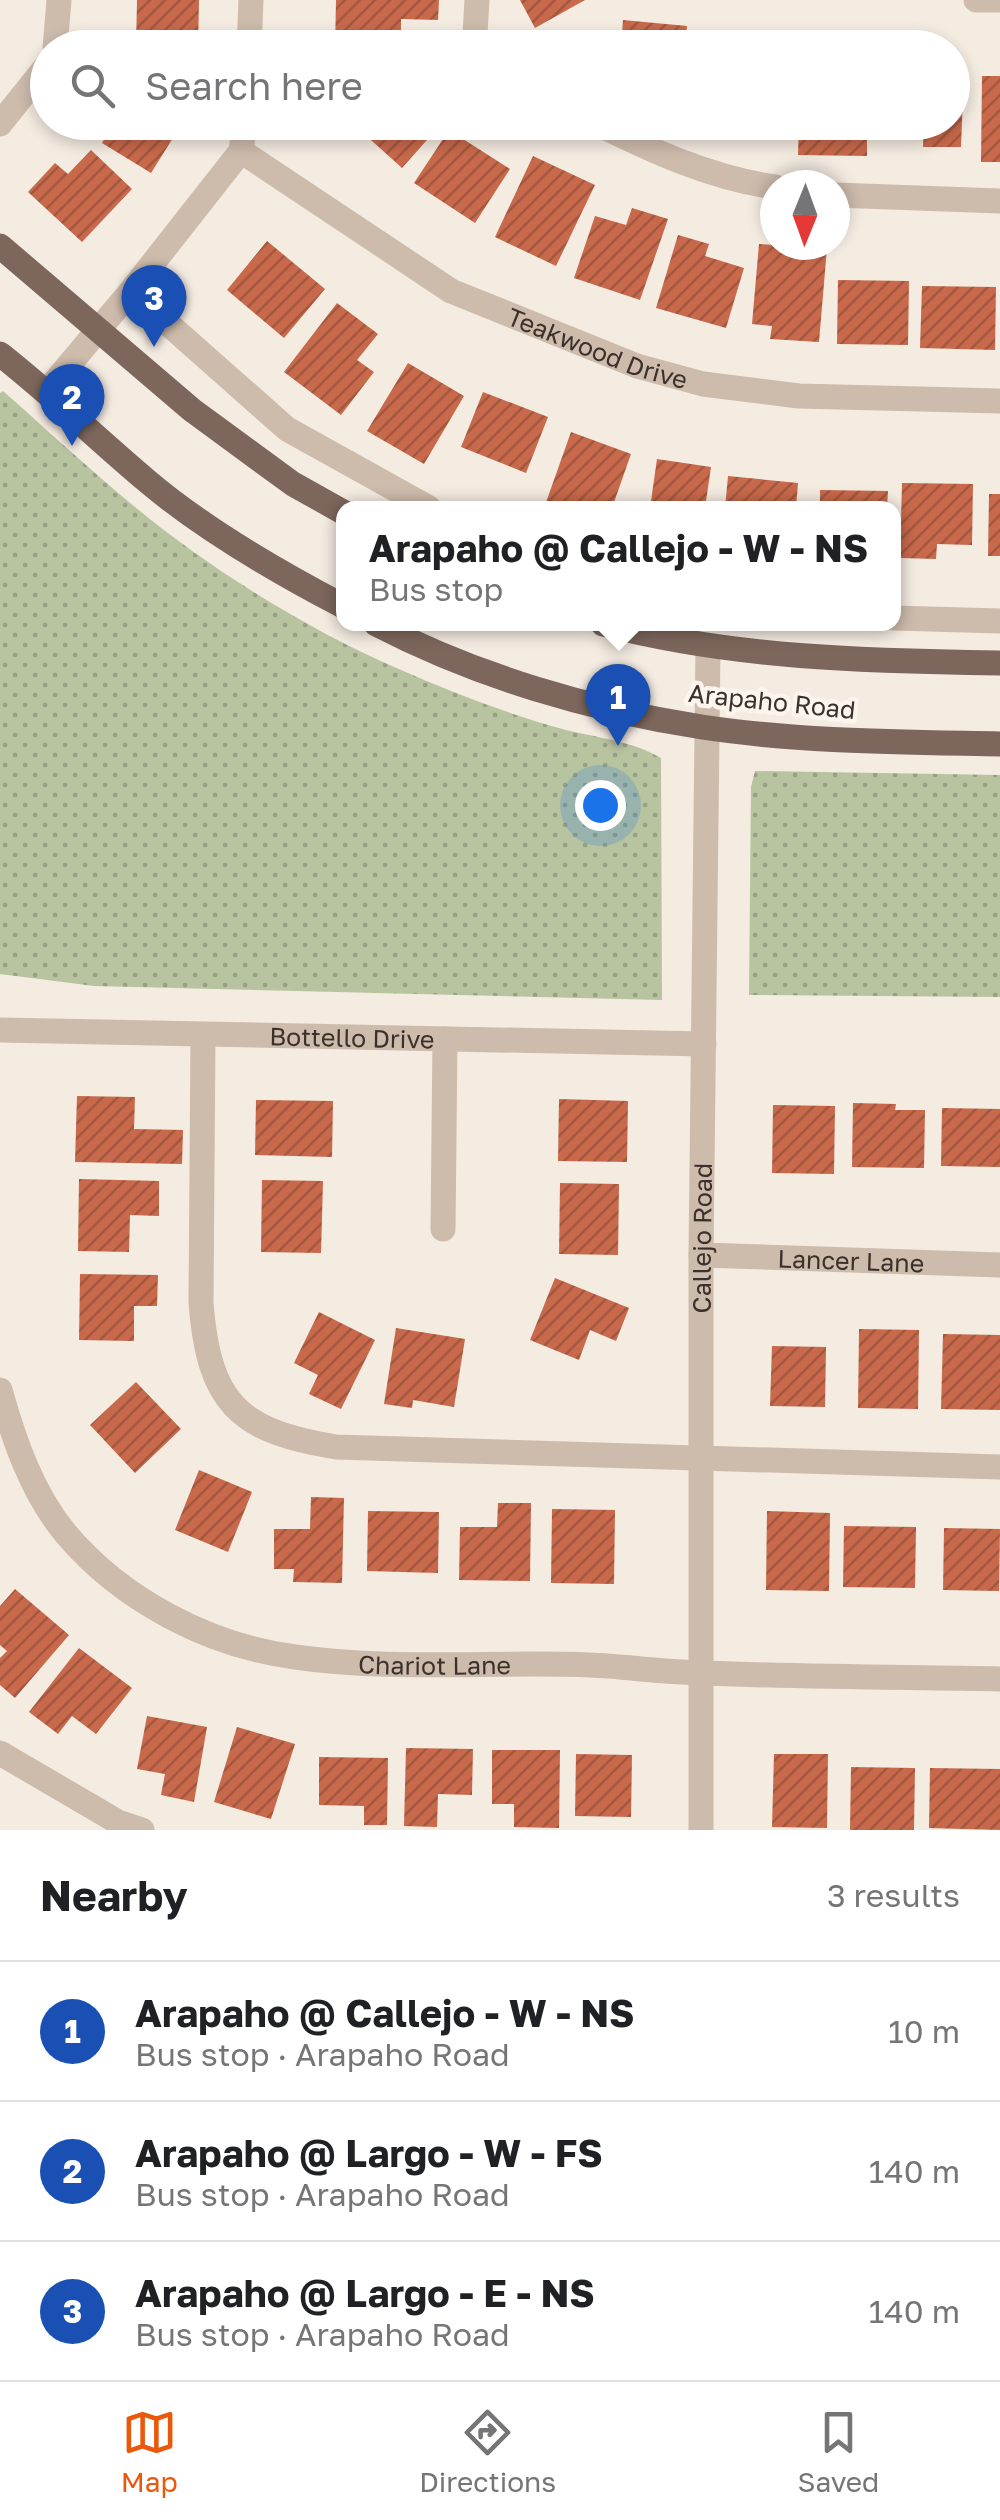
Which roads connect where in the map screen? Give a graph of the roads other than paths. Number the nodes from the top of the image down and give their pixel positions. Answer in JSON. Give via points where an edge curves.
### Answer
{"nodes":[{"id":1,"x":58,"y":0,"type":"edge"},
{"id":2,"x":251,"y":0,"type":"edge"},
{"id":3,"x":477,"y":0,"type":"edge"},
{"id":4,"x":976,"y":0,"type":"edge"},
{"id":5,"x":1000,"y":0,"type":"edge"},
{"id":6,"x":57,"y":30,"type":"edge"},
{"id":7,"x":250,"y":30,"type":"edge"},
{"id":8,"x":476,"y":30,"type":"edge"},
{"id":9,"x":30,"y":86,"type":"edge"},
{"id":10,"x":0,"y":124,"type":"edge"},
{"id":11,"x":242,"y":140,"type":"edge"},
{"id":12,"x":630,"y":140,"type":"edge"},
{"id":13,"x":241,"y":151,"type":"junction"},
{"id":14,"x":760,"y":185,"type":"edge"},
{"id":15,"x":850,"y":196,"type":"edge"},
{"id":16,"x":1000,"y":201,"type":"edge"},
{"id":17,"x":0,"y":246,"type":"edge"},
{"id":18,"x":132,"y":291,"type":"junction"},
{"id":19,"x":98,"y":329,"type":"junction"},
{"id":20,"x":0,"y":354,"type":"edge"},
{"id":21,"x":47,"y":391,"type":"junction"},
{"id":22,"x":1000,"y":401,"type":"edge"},
{"id":23,"x":416,"y":501,"type":"edge"},
{"id":24,"x":336,"y":508,"type":"edge"},
{"id":25,"x":336,"y":602,"type":"edge"},
{"id":26,"x":901,"y":618,"type":"edge"},
{"id":27,"x":1000,"y":621,"type":"edge"},
{"id":28,"x":392,"y":631,"type":"edge"},
{"id":29,"x":636,"y":631,"type":"edge"},
{"id":30,"x":708,"y":646,"type":"junction"},
{"id":31,"x":1000,"y":663,"type":"edge"},
{"id":32,"x":705,"y":728,"type":"junction"},
{"id":33,"x":1000,"y":744,"type":"edge"},
{"id":34,"x":0,"y":1030,"type":"edge"},
{"id":35,"x":203,"y":1035,"type":"junction"},
{"id":36,"x":445,"y":1039,"type":"junction"},
{"id":37,"x":704,"y":1044,"type":"junction"},
{"id":38,"x":443,"y":1229,"type":"dead end"},
{"id":39,"x":701,"y":1255,"type":"junction"},
{"id":40,"x":1000,"y":1265,"type":"edge"},
{"id":41,"x":0,"y":1390,"type":"edge"},
{"id":42,"x":703,"y":1460,"type":"junction"},
{"id":43,"x":1000,"y":1467,"type":"edge"},
{"id":44,"x":701,"y":1672,"type":"junction"},
{"id":45,"x":1000,"y":1679,"type":"edge"},
{"id":46,"x":0,"y":1753,"type":"edge"},
{"id":47,"x":142,"y":1830,"type":"edge"},
{"id":48,"x":701,"y":1830,"type":"edge"}],
"edges":[{"from":1,"to":6,"type":"street"},
{"from":2,"to":7,"type":"street"},
{"from":3,"to":8,"type":"street"},
{"from":4,"to":5,"type":"street"},
{"from":9,"to":10,"type":"street"},
{"from":11,"to":13,"type":"street"},
{"from":12,"to":14,"type":"street","via":[[732,181]]},
{"from":13,"to":18,"type":"street"},
{"from":13,"to":22,"type":"street","name":"Teakwood Drive","via":[[451,291],[637,366],[703,384],[800,396]]},
{"from":15,"to":16,"type":"street"},
{"from":17,"to":19,"type":"main road"},
{"from":18,"to":19,"type":"street"},
{"from":18,"to":23,"type":"street","via":[[287,430]]},
{"from":19,"to":21,"type":"street"},
{"from":19,"to":24,"type":"main road","via":[[241,447]]},
{"from":20,"to":21,"type":"main road"},
{"from":21,"to":25,"type":"main road","via":[[149,483]]},
{"from":26,"to":27,"type":"street"},
{"from":28,"to":32,"type":"main road","name":"Arapaho Road","via":[[519,682],[611,710]]},
{"from":29,"to":30,"type":"main road","name":"Arapaho Road"},
{"from":30,"to":31,"type":"main road","name":"Arapaho Road","via":[[867,661]]},
{"from":30,"to":32,"type":"street","name":"Callejo Road"},
{"from":32,"to":33,"type":"main road","name":"Arapaho Road"},
{"from":32,"to":37,"type":"street","name":"Callejo Road"},
{"from":34,"to":35,"type":"street","name":"Bottello Drive"},
{"from":35,"to":36,"type":"street","name":"Bottello Drive"},
{"from":35,"to":42,"type":"street","via":[[202,1320],[209,1365],[235,1412],[304,1442],[336,1447]]},
{"from":36,"to":37,"type":"street","name":"Bottello Drive"},
{"from":36,"to":38,"type":"street"},
{"from":37,"to":39,"type":"street","name":"Callejo Road"},
{"from":39,"to":40,"type":"street","name":"Lancer Lane"},
{"from":39,"to":42,"type":"street","name":"Callejo Road"},
{"from":41,"to":44,"type":"street","name":"Chariot Lane","via":[[13,1438],[65,1532],[106,1574],[221,1640],[341,1662]]},
{"from":42,"to":43,"type":"street"},
{"from":42,"to":44,"type":"street","name":"Callejo Road"},
{"from":44,"to":45,"type":"street","name":"Chariot Lane"},
{"from":44,"to":48,"type":"street","name":"Callejo Road"},
{"from":46,"to":47,"type":"street"}]}
